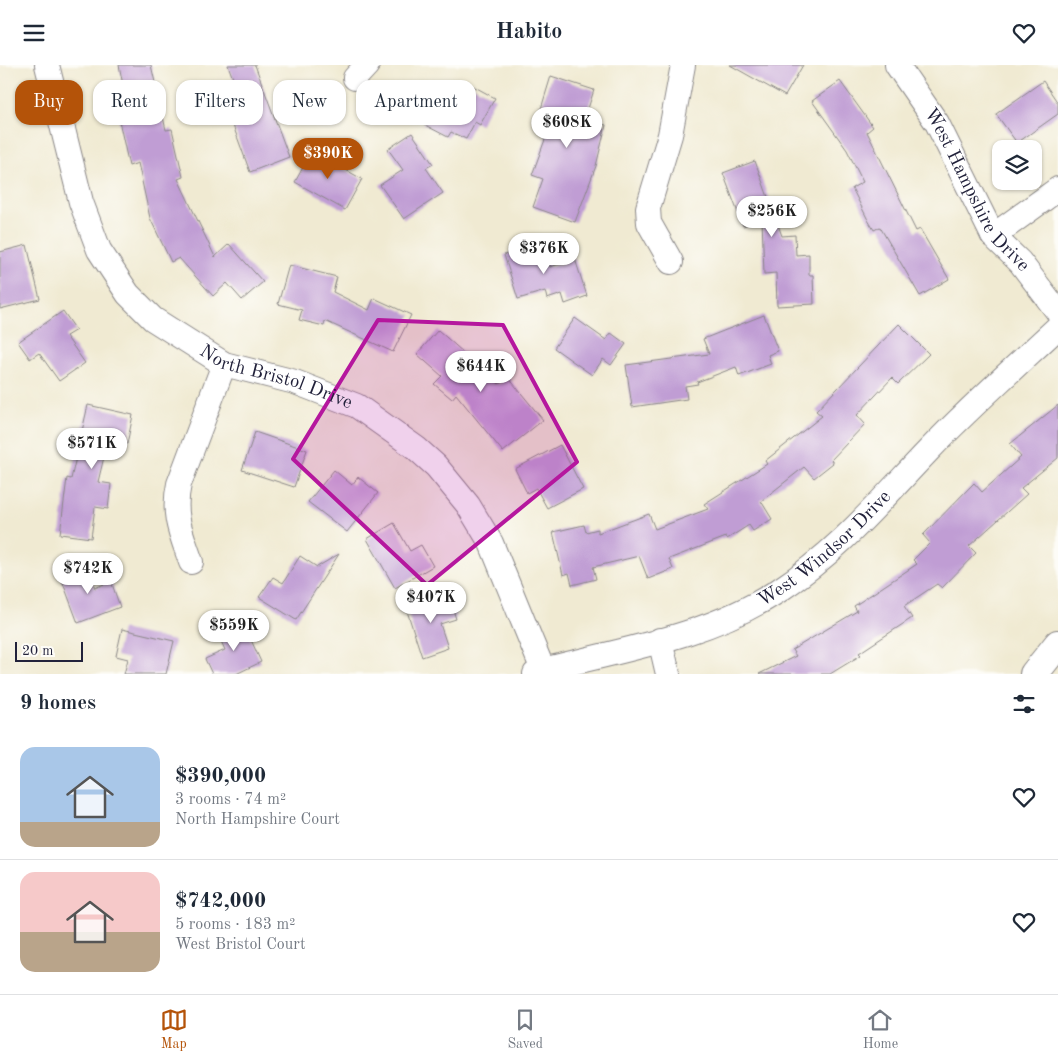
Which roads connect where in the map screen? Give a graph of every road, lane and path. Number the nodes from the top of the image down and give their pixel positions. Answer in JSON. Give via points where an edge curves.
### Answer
{"nodes":[{"id":1,"x":47,"y":65,"type":"edge"},
{"id":2,"x":683,"y":65,"type":"edge"},
{"id":3,"x":897,"y":65,"type":"edge"},
{"id":4,"x":1058,"y":189,"type":"edge"},
{"id":5,"x":993,"y":236,"type":"junction"},
{"id":6,"x":671,"y":262,"type":"dead end"},
{"id":7,"x":1058,"y":312,"type":"edge"},
{"id":8,"x":1058,"y":327,"type":"edge"},
{"id":9,"x":224,"y":364,"type":"junction"},
{"id":10,"x":191,"y":562,"type":"dead end"},
{"id":11,"x":660,"y":640,"type":"junction"},
{"id":12,"x":1058,"y":644,"type":"edge"},
{"id":13,"x":539,"y":672,"type":"edge"},
{"id":14,"x":668,"y":674,"type":"edge"},
{"id":15,"x":1034,"y":674,"type":"edge"}],
"edges":[{"from":1,"to":9,"type":"street","name":"North Bristol Drive","via":[[81,202],[102,257],[128,294],[153,319]]},
{"from":2,"to":6,"type":"street","via":[[670,135],[648,208],[649,223]]},
{"from":3,"to":5,"type":"street","name":"West Hampshire Drive","via":[[937,123]]},
{"from":4,"to":5,"type":"street"},
{"from":5,"to":7,"type":"street","name":"West Hampshire Drive","via":[[1020,262]]},
{"from":8,"to":11,"type":"street","name":"West Windsor Drive","via":[[962,417],[840,545],[762,600],[706,626]]},
{"from":9,"to":10,"type":"street","via":[[179,484],[176,501],[176,517]]},
{"from":9,"to":13,"type":"street","name":"North Bristol Drive","via":[[295,382],[357,405],[436,466],[468,505],[491,543]]},
{"from":11,"to":13,"type":"street","name":"West Windsor Drive"},
{"from":11,"to":14,"type":"street"},
{"from":12,"to":15,"type":"street"}]}
